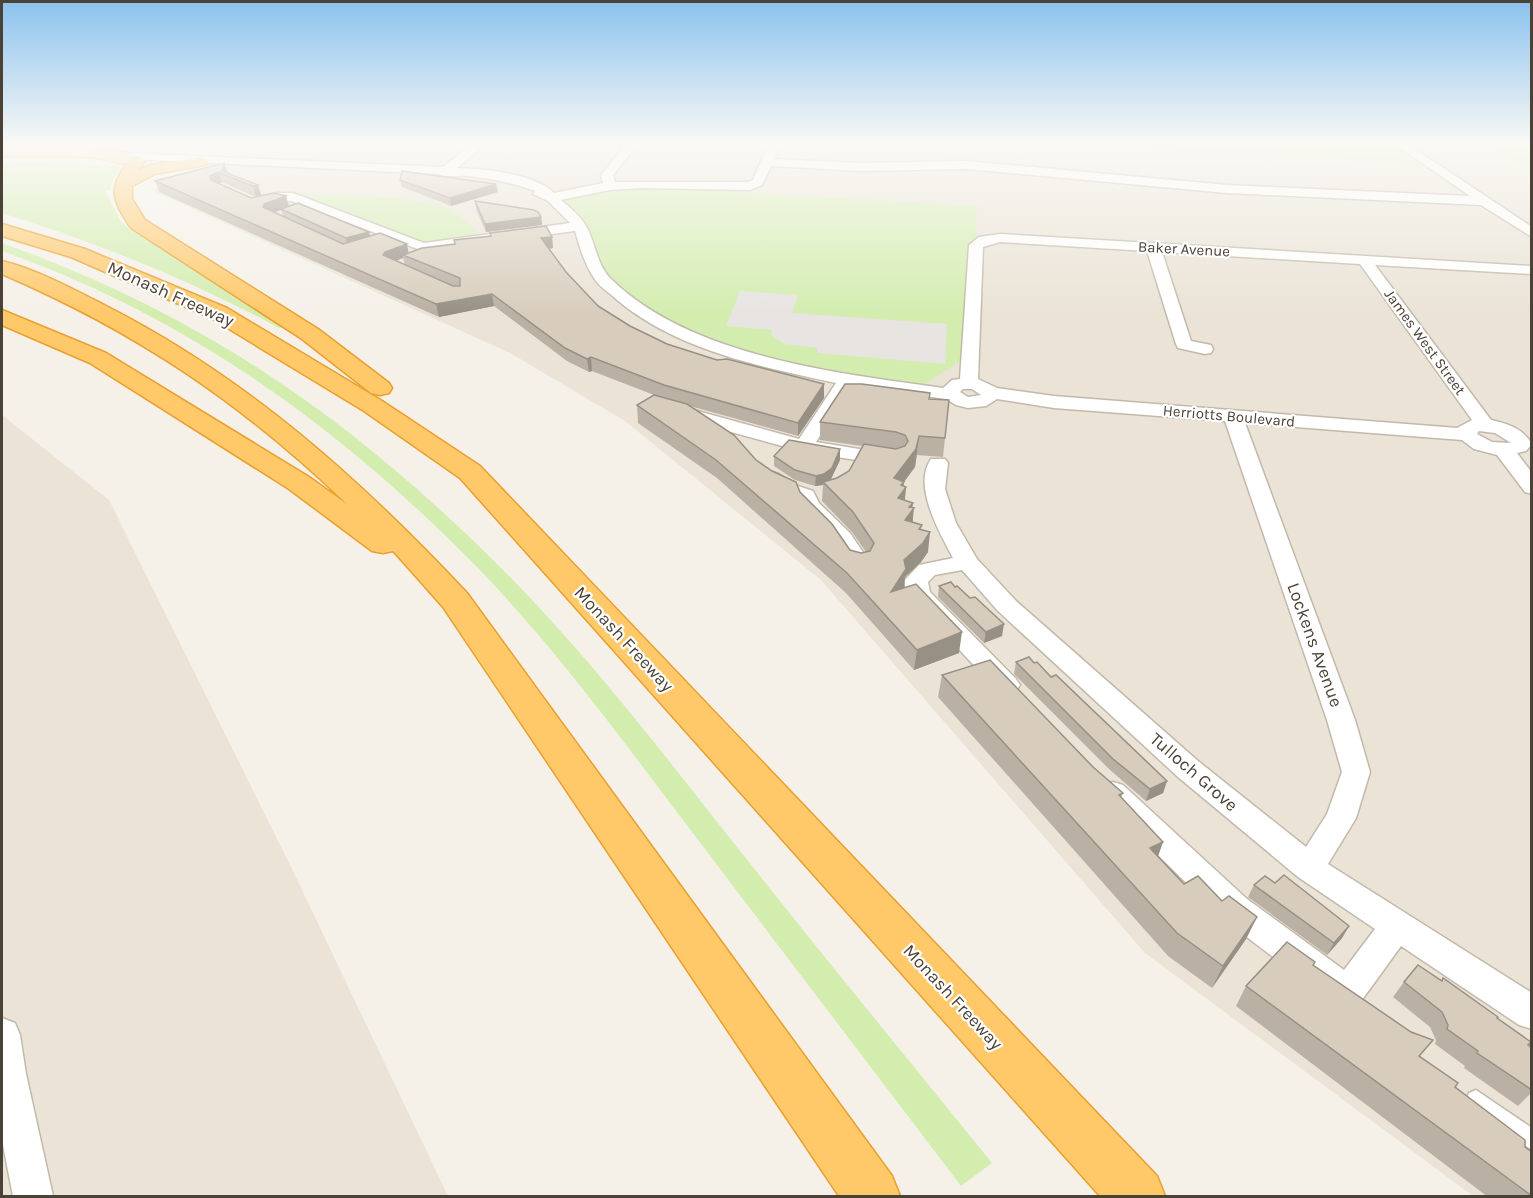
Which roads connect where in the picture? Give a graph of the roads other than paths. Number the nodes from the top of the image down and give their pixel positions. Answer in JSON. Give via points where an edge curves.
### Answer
{"nodes":[{"id":1,"x":123,"y":201,"type":"edge"},
{"id":2,"x":304,"y":201,"type":"edge"},
{"id":3,"x":552,"y":201,"type":"edge"},
{"id":4,"x":1487,"y":201,"type":"edge"},
{"id":5,"x":311,"y":203,"type":"junction"},
{"id":6,"x":293,"y":209,"type":"edge"},
{"id":7,"x":580,"y":226,"type":"junction"},
{"id":8,"x":2,"y":230,"type":"edge"},
{"id":9,"x":1532,"y":233,"type":"edge"},
{"id":10,"x":1153,"y":247,"type":"junction"},
{"id":11,"x":1364,"y":260,"type":"junction"},
{"id":12,"x":2,"y":267,"type":"edge"},
{"id":13,"x":1532,"y":270,"type":"edge"},
{"id":14,"x":2,"y":317,"type":"edge"},
{"id":15,"x":1184,"y":345,"type":"junction"},
{"id":16,"x":1165,"y":346,"type":"dead end"},
{"id":17,"x":1205,"y":349,"type":"dead end"},
{"id":18,"x":848,"y":380,"type":"junction"},
{"id":19,"x":969,"y":383,"type":"junction"},
{"id":20,"x":991,"y":393,"type":"junction"},
{"id":21,"x":950,"y":394,"type":"junction"},
{"id":22,"x":664,"y":407,"type":"edge"},
{"id":23,"x":1233,"y":417,"type":"junction"},
{"id":24,"x":1485,"y":425,"type":"junction"},
{"id":25,"x":760,"y":435,"type":"junction"},
{"id":26,"x":1467,"y":435,"type":"junction"},
{"id":27,"x":1519,"y":443,"type":"edge"},
{"id":28,"x":804,"y":446,"type":"junction"},
{"id":29,"x":854,"y":454,"type":"junction"},
{"id":30,"x":894,"y":459,"type":"edge"},
{"id":31,"x":938,"y":463,"type":"dead end"},
{"id":32,"x":470,"y":472,"type":"junction"},
{"id":33,"x":845,"y":474,"type":"edge"},
{"id":34,"x":1532,"y":488,"type":"edge"},
{"id":35,"x":806,"y":495,"type":"junction"},
{"id":36,"x":828,"y":495,"type":"edge"},
{"id":37,"x":967,"y":562,"type":"junction"},
{"id":38,"x":858,"y":564,"type":"edge"},
{"id":39,"x":455,"y":600,"type":"junction"},
{"id":40,"x":1025,"y":704,"type":"edge"},
{"id":41,"x":1089,"y":771,"type":"edge"},
{"id":42,"x":1309,"y":868,"type":"junction"},
{"id":43,"x":1396,"y":926,"type":"junction"},
{"id":44,"x":1347,"y":993,"type":"junction"},
{"id":45,"x":1532,"y":1013,"type":"edge"},
{"id":46,"x":1377,"y":1014,"type":"edge"},
{"id":47,"x":2,"y":1035,"type":"edge"},
{"id":48,"x":1476,"y":1100,"type":"edge"},
{"id":49,"x":1532,"y":1140,"type":"edge"},
{"id":50,"x":33,"y":1197,"type":"edge"},
{"id":51,"x":872,"y":1197,"type":"edge"},
{"id":52,"x":1137,"y":1197,"type":"edge"}],
"edges":[{"from":1,"to":32,"type":"highway","via":[[138,224],[310,334],[436,432]]},
{"from":2,"to":5,"type":"street"},
{"from":3,"to":7,"type":"street"},
{"from":4,"to":9,"type":"street"},
{"from":5,"to":6,"type":"lane"},
{"from":5,"to":7,"type":"street","via":[[422,251]]},
{"from":7,"to":18,"type":"street","via":[[603,280],[642,311],[712,345],[780,366]]},
{"from":8,"to":32,"type":"highway","name":"Monash Freeway","via":[[78,253],[219,312],[373,405]]},
{"from":10,"to":11,"type":"street","name":"Baker Avenue"},
{"from":10,"to":15,"type":"street"},
{"from":10,"to":19,"type":"street","name":"Baker Avenue","via":[[1000,238],[980,242],[976,245],[974,263]]},
{"from":11,"to":13,"type":"street","name":"Baker Avenue"},
{"from":11,"to":24,"type":"street","name":"James West Street"},
{"from":12,"to":39,"type":"highway","via":[[113,318],[233,393],[363,501]]},
{"from":14,"to":39,"type":"highway","via":[[98,358],[145,386],[299,483]]},
{"from":15,"to":16,"type":"street"},
{"from":15,"to":17,"type":"street"},
{"from":18,"to":21,"type":"street"},
{"from":18,"to":28,"type":"street"},
{"from":19,"to":20,"type":"street"},
{"from":19,"to":21,"type":"street","via":[[954,386]]},
{"from":20,"to":21,"type":"street","via":[[977,402],[963,401]]},
{"from":20,"to":23,"type":"street","name":"Herriotts Boulevard"},
{"from":22,"to":25,"type":"street"},
{"from":23,"to":26,"type":"street","name":"Herriotts Boulevard"},
{"from":23,"to":42,"type":"street","name":"Lockens Avenue","via":[[1356,772],[1341,818]]},
{"from":24,"to":26,"type":"street","via":[[1469,427]]},
{"from":24,"to":27,"type":"street","via":[[1506,430]]},
{"from":25,"to":28,"type":"street"},
{"from":25,"to":35,"type":"street","via":[[749,457],[785,488]]},
{"from":26,"to":27,"type":"street","via":[[1477,443]]},
{"from":27,"to":34,"type":"street"},
{"from":28,"to":29,"type":"street"},
{"from":29,"to":30,"type":"street"},
{"from":29,"to":33,"type":"street"},
{"from":31,"to":37,"type":"street","name":"Tulloch Grove","via":[[935,489],[945,524]]},
{"from":32,"to":52,"type":"highway","name":"Monash Freeway"},
{"from":35,"to":36,"type":"street"},
{"from":35,"to":38,"type":"street","via":[[809,505],[842,538]]},
{"from":37,"to":40,"type":"street","via":[[927,570],[916,581],[919,594]]},
{"from":37,"to":42,"type":"street","name":"Tulloch Grove","via":[[1007,606],[1188,769]]},
{"from":39,"to":51,"type":"highway"},
{"from":41,"to":44,"type":"street","via":[[1235,909]]},
{"from":42,"to":43,"type":"street","name":"Tulloch Grove"},
{"from":43,"to":44,"type":"street"},
{"from":43,"to":45,"type":"street","name":"Tulloch Grove"},
{"from":44,"to":46,"type":"street"},
{"from":47,"to":50,"type":"street"},
{"from":48,"to":49,"type":"lane"}]}
